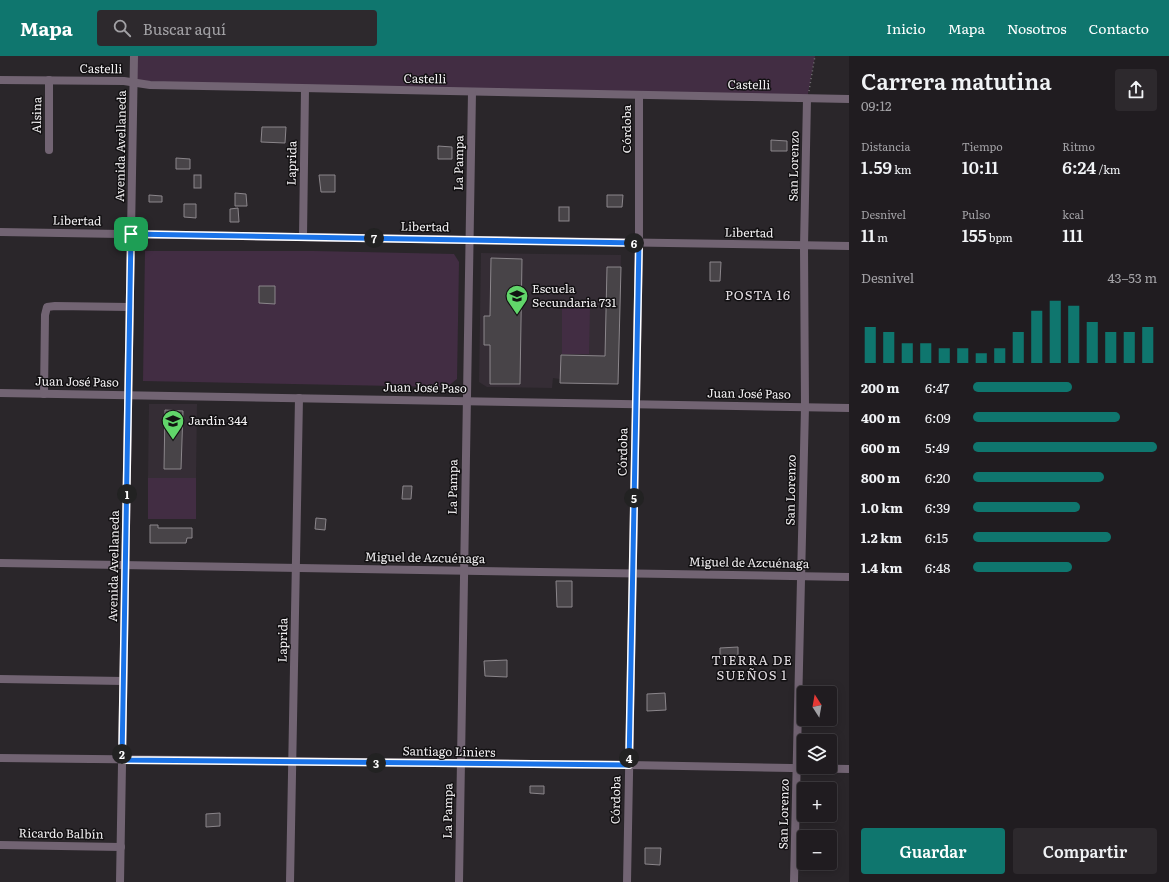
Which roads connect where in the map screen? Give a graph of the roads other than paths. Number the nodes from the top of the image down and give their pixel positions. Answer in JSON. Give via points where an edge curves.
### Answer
{"nodes":[{"id":1,"x":134,"y":56,"type":"edge"},
{"id":2,"x":0,"y":80,"type":"edge"},
{"id":3,"x":49,"y":80,"type":"junction"},
{"id":4,"x":134,"y":83,"type":"junction"},
{"id":5,"x":305,"y":89,"type":"junction"},
{"id":6,"x":472,"y":92,"type":"junction"},
{"id":7,"x":639,"y":95,"type":"junction"},
{"id":8,"x":807,"y":99,"type":"junction"},
{"id":9,"x":849,"y":99,"type":"edge"},
{"id":10,"x":49,"y":150,"type":"dead end"},
{"id":11,"x":0,"y":232,"type":"edge"},
{"id":12,"x":131,"y":234,"type":"junction"},
{"id":13,"x":303,"y":237,"type":"junction"},
{"id":14,"x":470,"y":240,"type":"junction"},
{"id":15,"x":639,"y":243,"type":"junction"},
{"id":16,"x":804,"y":246,"type":"junction"},
{"id":17,"x":849,"y":246,"type":"edge"},
{"id":18,"x":130,"y":307,"type":"junction"},
{"id":19,"x":0,"y":393,"type":"edge"},
{"id":20,"x":44,"y":394,"type":"junction"},
{"id":21,"x":129,"y":395,"type":"junction"},
{"id":22,"x":299,"y":398,"type":"junction"},
{"id":23,"x":467,"y":401,"type":"junction"},
{"id":24,"x":636,"y":404,"type":"junction"},
{"id":25,"x":805,"y":407,"type":"junction"},
{"id":26,"x":849,"y":408,"type":"edge"},
{"id":27,"x":0,"y":563,"type":"edge"},
{"id":28,"x":126,"y":565,"type":"junction"},
{"id":29,"x":296,"y":568,"type":"junction"},
{"id":30,"x":464,"y":570,"type":"junction"},
{"id":31,"x":632,"y":573,"type":"junction"},
{"id":32,"x":801,"y":576,"type":"junction"},
{"id":33,"x":849,"y":577,"type":"edge"},
{"id":34,"x":0,"y":679,"type":"edge"},
{"id":35,"x":124,"y":681,"type":"junction"},
{"id":36,"x":798,"y":734,"type":"edge"},
{"id":37,"x":0,"y":758,"type":"edge"},
{"id":38,"x":122,"y":760,"type":"junction"},
{"id":39,"x":292,"y":762,"type":"junction"},
{"id":40,"x":461,"y":764,"type":"junction"},
{"id":41,"x":629,"y":765,"type":"junction"},
{"id":42,"x":797,"y":768,"type":"joint"},
{"id":43,"x":837,"y":769,"type":"edge"},
{"id":44,"x":849,"y":769,"type":"edge"},
{"id":45,"x":0,"y":844,"type":"edge"},
{"id":46,"x":121,"y":847,"type":"junction"},
{"id":47,"x":120,"y":882,"type":"edge"},
{"id":48,"x":290,"y":882,"type":"edge"},
{"id":49,"x":459,"y":882,"type":"edge"},
{"id":50,"x":627,"y":882,"type":"edge"},
{"id":51,"x":794,"y":882,"type":"edge"}],
"edges":[{"from":1,"to":4,"type":"street","name":"Avenida Avellaneda"},
{"from":2,"to":3,"type":"street","name":"Castelli"},
{"from":3,"to":4,"type":"street","name":"Castelli"},
{"from":3,"to":10,"type":"street","name":"Alsina"},
{"from":4,"to":5,"type":"street","name":"Castelli"},
{"from":4,"to":12,"type":"street","name":"Avenida Avellaneda"},
{"from":5,"to":6,"type":"street","name":"Castelli"},
{"from":5,"to":13,"type":"street","name":"Laprida"},
{"from":6,"to":7,"type":"street","name":"Castelli"},
{"from":6,"to":14,"type":"street","name":"La Pampa"},
{"from":7,"to":8,"type":"street","name":"Castelli"},
{"from":7,"to":15,"type":"street","name":"Córdoba"},
{"from":8,"to":9,"type":"street","name":"Castelli"},
{"from":8,"to":16,"type":"street","name":"San Lorenzo"},
{"from":11,"to":12,"type":"street","name":"Libertad"},
{"from":12,"to":13,"type":"street","name":"Libertad"},
{"from":12,"to":18,"type":"street","name":"Avenida Avellaneda"},
{"from":13,"to":14,"type":"street","name":"Libertad"},
{"from":14,"to":15,"type":"street","name":"Libertad"},
{"from":14,"to":23,"type":"street","name":"La Pampa"},
{"from":15,"to":16,"type":"street","name":"Libertad"},
{"from":15,"to":24,"type":"street","name":"Córdoba"},
{"from":16,"to":17,"type":"street","name":"Libertad"},
{"from":16,"to":25,"type":"street","name":"San Lorenzo"},
{"from":18,"to":20,"type":"street","via":[[47,307]]},
{"from":18,"to":21,"type":"street","name":"Avenida Avellaneda"},
{"from":19,"to":20,"type":"street","name":"Juan José Paso"},
{"from":20,"to":21,"type":"street","name":"Juan José Paso"},
{"from":21,"to":22,"type":"street","name":"Juan José Paso"},
{"from":21,"to":28,"type":"street","name":"Avenida Avellaneda"},
{"from":22,"to":23,"type":"street","name":"Juan José Paso"},
{"from":22,"to":29,"type":"street","name":"Laprida"},
{"from":23,"to":24,"type":"street","name":"Juan José Paso"},
{"from":23,"to":30,"type":"street","name":"La Pampa"},
{"from":24,"to":25,"type":"street","name":"Juan José Paso"},
{"from":24,"to":31,"type":"street","name":"Córdoba"},
{"from":25,"to":26,"type":"street","name":"Juan José Paso"},
{"from":25,"to":32,"type":"street","name":"San Lorenzo"},
{"from":27,"to":28,"type":"street","name":"Miguel de Azcuénaga"},
{"from":28,"to":29,"type":"street","name":"Miguel de Azcuénaga"},
{"from":28,"to":35,"type":"street","name":"Avenida Avellaneda"},
{"from":29,"to":30,"type":"street","name":"Miguel de Azcuénaga"},
{"from":29,"to":39,"type":"street","name":"Laprida"},
{"from":30,"to":31,"type":"street","name":"Miguel de Azcuénaga"},
{"from":30,"to":40,"type":"street","name":"La Pampa"},
{"from":31,"to":32,"type":"street","name":"Miguel de Azcuénaga"},
{"from":31,"to":41,"type":"street","name":"Córdoba"},
{"from":32,"to":33,"type":"street","name":"Miguel de Azcuénaga"},
{"from":32,"to":36,"type":"street","name":"San Lorenzo"},
{"from":34,"to":35,"type":"street"},
{"from":35,"to":38,"type":"street","name":"Avenida Avellaneda"},
{"from":37,"to":38,"type":"street","name":"Santiago Liniers"},
{"from":38,"to":39,"type":"street","name":"Santiago Liniers"},
{"from":38,"to":46,"type":"street","name":"Avenida Avellaneda"},
{"from":39,"to":40,"type":"street","name":"Santiago Liniers"},
{"from":39,"to":48,"type":"street","name":"Laprida"},
{"from":40,"to":41,"type":"street","name":"Santiago Liniers"},
{"from":40,"to":49,"type":"street","name":"La Pampa"},
{"from":41,"to":42,"type":"street","name":"Santiago Liniers"},
{"from":41,"to":50,"type":"street","name":"Córdoba"},
{"from":42,"to":51,"type":"street","name":"San Lorenzo"},
{"from":43,"to":44,"type":"street","name":"Santiago Liniers"},
{"from":45,"to":46,"type":"street","name":"Ricardo Balbín"},
{"from":46,"to":47,"type":"street","name":"Avenida Avellaneda"}]}
